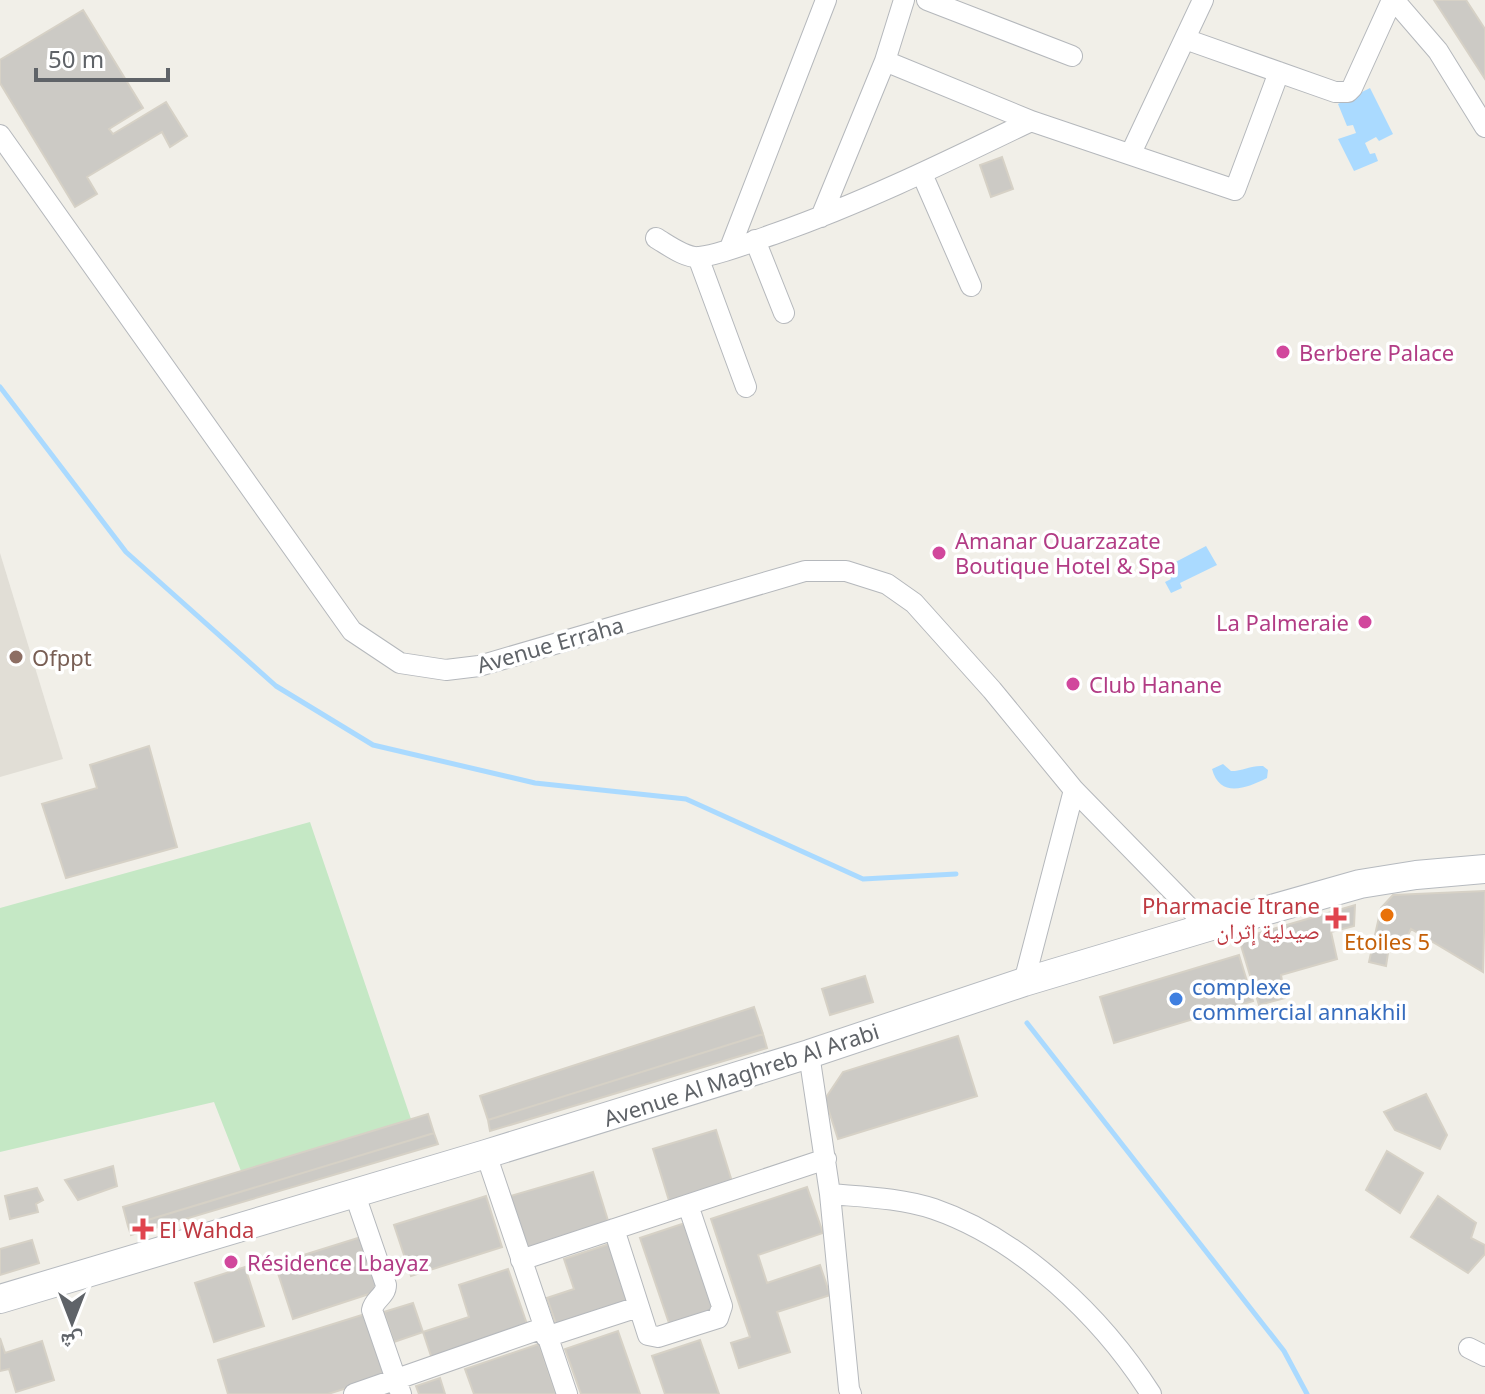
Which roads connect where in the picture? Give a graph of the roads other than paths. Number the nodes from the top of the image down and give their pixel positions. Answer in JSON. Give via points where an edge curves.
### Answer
{"nodes":[{"id":1,"x":826,"y":0,"type":"edge"},
{"id":2,"x":904,"y":0,"type":"edge"},
{"id":3,"x":927,"y":0,"type":"edge"},
{"id":4,"x":1203,"y":0,"type":"edge"},
{"id":5,"x":1393,"y":0,"type":"edge"},
{"id":6,"x":962,"y":6,"type":"edge"},
{"id":7,"x":1185,"y":39,"type":"junction"},
{"id":8,"x":1072,"y":56,"type":"dead end"},
{"id":9,"x":885,"y":61,"type":"junction"},
{"id":10,"x":1279,"y":72,"type":"junction"},
{"id":11,"x":1031,"y":121,"type":"junction"},
{"id":12,"x":1485,"y":127,"type":"edge"},
{"id":13,"x":0,"y":135,"type":"edge"},
{"id":14,"x":1131,"y":153,"type":"junction"},
{"id":15,"x":922,"y":174,"type":"junction"},
{"id":16,"x":821,"y":217,"type":"junction"},
{"id":17,"x":656,"y":238,"type":"dead end"},
{"id":18,"x":755,"y":240,"type":"junction"},
{"id":19,"x":730,"y":248,"type":"junction"},
{"id":20,"x":698,"y":257,"type":"junction"},
{"id":21,"x":971,"y":286,"type":"dead end"},
{"id":22,"x":784,"y":313,"type":"dead end"},
{"id":23,"x":746,"y":387,"type":"dead end"},
{"id":24,"x":1074,"y":790,"type":"junction"},
{"id":25,"x":1485,"y":869,"type":"edge"},
{"id":26,"x":1208,"y":927,"type":"junction"},
{"id":27,"x":1024,"y":982,"type":"junction"},
{"id":28,"x":809,"y":1054,"type":"junction"},
{"id":29,"x":486,"y":1154,"type":"junction"},
{"id":30,"x":826,"y":1159,"type":"junction"},
{"id":31,"x":354,"y":1192,"type":"junction"},
{"id":32,"x":830,"y":1194,"type":"junction"},
{"id":33,"x":688,"y":1205,"type":"junction"},
{"id":34,"x":614,"y":1229,"type":"junction"},
{"id":35,"x":521,"y":1260,"type":"junction"},
{"id":36,"x":0,"y":1299,"type":"edge"},
{"id":37,"x":638,"y":1307,"type":"junction"},
{"id":38,"x":545,"y":1332,"type":"junction"},
{"id":39,"x":399,"y":1387,"type":"edge"},
{"id":40,"x":845,"y":1392,"type":"edge"},
{"id":41,"x":354,"y":1394,"type":"edge"},
{"id":42,"x":567,"y":1394,"type":"edge"},
{"id":43,"x":1151,"y":1394,"type":"edge"}],
"edges":[{"from":1,"to":19,"type":"street"},
{"from":2,"to":9,"type":"street"},
{"from":3,"to":6,"type":"street"},
{"from":4,"to":7,"type":"street"},
{"from":5,"to":10,"type":"street","via":[[1348,92]]},
{"from":5,"to":12,"type":"street","via":[[1438,51]]},
{"from":6,"to":8,"type":"street"},
{"from":7,"to":10,"type":"street"},
{"from":7,"to":14,"type":"street"},
{"from":9,"to":11,"type":"street"},
{"from":9,"to":16,"type":"street"},
{"from":10,"to":14,"type":"street","via":[[1235,190]]},
{"from":11,"to":14,"type":"street"},
{"from":11,"to":15,"type":"street"},
{"from":13,"to":24,"type":"street","name":"Avenue Erraha","via":[[352,631],[400,663],[446,670],[479,666],[805,571],[846,571],[887,584],[914,603]]},
{"from":15,"to":16,"type":"street"},
{"from":15,"to":21,"type":"street"},
{"from":16,"to":18,"type":"street"},
{"from":17,"to":20,"type":"street"},
{"from":18,"to":19,"type":"street"},
{"from":18,"to":22,"type":"street"},
{"from":19,"to":20,"type":"street"},
{"from":20,"to":23,"type":"street"},
{"from":24,"to":26,"type":"street","name":"Avenue Erraha"},
{"from":24,"to":27,"type":"street"},
{"from":25,"to":26,"type":"main road","name":"Avenue Al Maghreb Al Arabi","via":[[1360,884]]},
{"from":26,"to":27,"type":"main road","name":"Avenue Al Maghreb Al Arabi"},
{"from":27,"to":28,"type":"main road","name":"Avenue Al Maghreb Al Arabi"},
{"from":28,"to":29,"type":"main road","name":"Avenue Al Maghreb Al Arabi"},
{"from":28,"to":30,"type":"street"},
{"from":29,"to":31,"type":"main road","name":"Avenue Al Maghreb Al Arabi"},
{"from":29,"to":35,"type":"street"},
{"from":30,"to":32,"type":"street"},
{"from":30,"to":33,"type":"street"},
{"from":31,"to":36,"type":"main road","name":"Avenue Al Maghreb Al Arabi"},
{"from":31,"to":39,"type":"street","via":[[386,1285],[372,1310]]},
{"from":32,"to":40,"type":"street"},
{"from":32,"to":43,"type":"street","via":[[932,1209],[993,1236],[1084,1310]]},
{"from":33,"to":34,"type":"street"},
{"from":33,"to":37,"type":"street","via":[[721,1315],[653,1337],[645,1331]]},
{"from":34,"to":35,"type":"street"},
{"from":34,"to":37,"type":"street"},
{"from":35,"to":38,"type":"street"},
{"from":37,"to":38,"type":"street"},
{"from":38,"to":39,"type":"street"},
{"from":38,"to":42,"type":"street"},
{"from":39,"to":41,"type":"street"}]}
